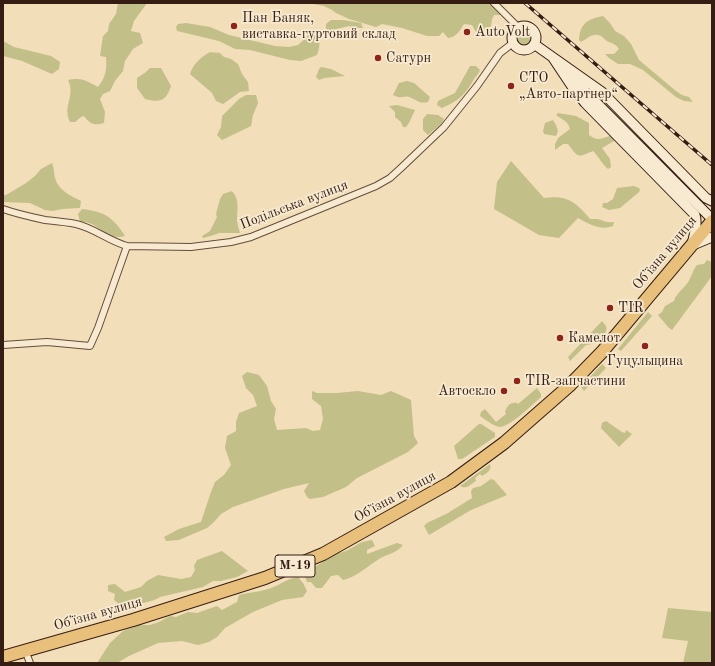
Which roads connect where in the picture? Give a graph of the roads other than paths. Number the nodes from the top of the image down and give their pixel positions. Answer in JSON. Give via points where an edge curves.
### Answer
{"nodes":[{"id":1,"x":494,"y":3,"type":"edge"},
{"id":2,"x":518,"y":27,"type":"junction"},
{"id":3,"x":513,"y":43,"type":"junction"},
{"id":4,"x":534,"y":44,"type":"junction"},
{"id":5,"x":553,"y":58,"type":"junction"},
{"id":6,"x":712,"y":201,"type":"edge"},
{"id":7,"x":3,"y":209,"type":"edge"},
{"id":8,"x":711,"y":221,"type":"edge"},
{"id":9,"x":712,"y":237,"type":"edge"},
{"id":10,"x":127,"y":246,"type":"junction"},
{"id":11,"x":692,"y":246,"type":"junction"},
{"id":12,"x":3,"y":345,"type":"edge"},
{"id":13,"x":25,"y":650,"type":"junction"},
{"id":14,"x":3,"y":657,"type":"edge"},
{"id":15,"x":30,"y":663,"type":"edge"}],
"edges":[{"from":1,"to":2,"type":"street"},
{"from":2,"to":3,"type":"street","via":[[512,36]]},
{"from":2,"to":4,"type":"street","via":[[526,26],[533,30],[536,37]]},
{"from":3,"to":4,"type":"street","via":[[522,50],[529,49]]},
{"from":3,"to":10,"type":"street","name":"Подільська вулиця","via":[[500,53],[444,127],[390,178],[376,186],[252,237],[191,247]]},
{"from":4,"to":5,"type":"street"},
{"from":5,"to":6,"type":"street","via":[[602,92],[706,198]]},
{"from":5,"to":8,"type":"street"},
{"from":5,"to":11,"type":"street","via":[[585,103],[695,215]]},
{"from":7,"to":10,"type":"street","name":"Подільська вулиця","via":[[46,220],[77,224]]},
{"from":8,"to":11,"type":"highway","name":"Обʼїзна вулиця","number":"М-19"},
{"from":9,"to":11,"type":"street"},
{"from":10,"to":12,"type":"street","via":[[90,346],[47,342]]},
{"from":11,"to":13,"type":"highway","name":"Обʼїзна вулиця","number":"М-19","via":[[602,352],[569,386],[504,443],[451,482],[323,554],[266,578]]},
{"from":13,"to":14,"type":"highway","name":"Обʼїзна вулиця","number":"М-19"},
{"from":13,"to":15,"type":"street"}]}
